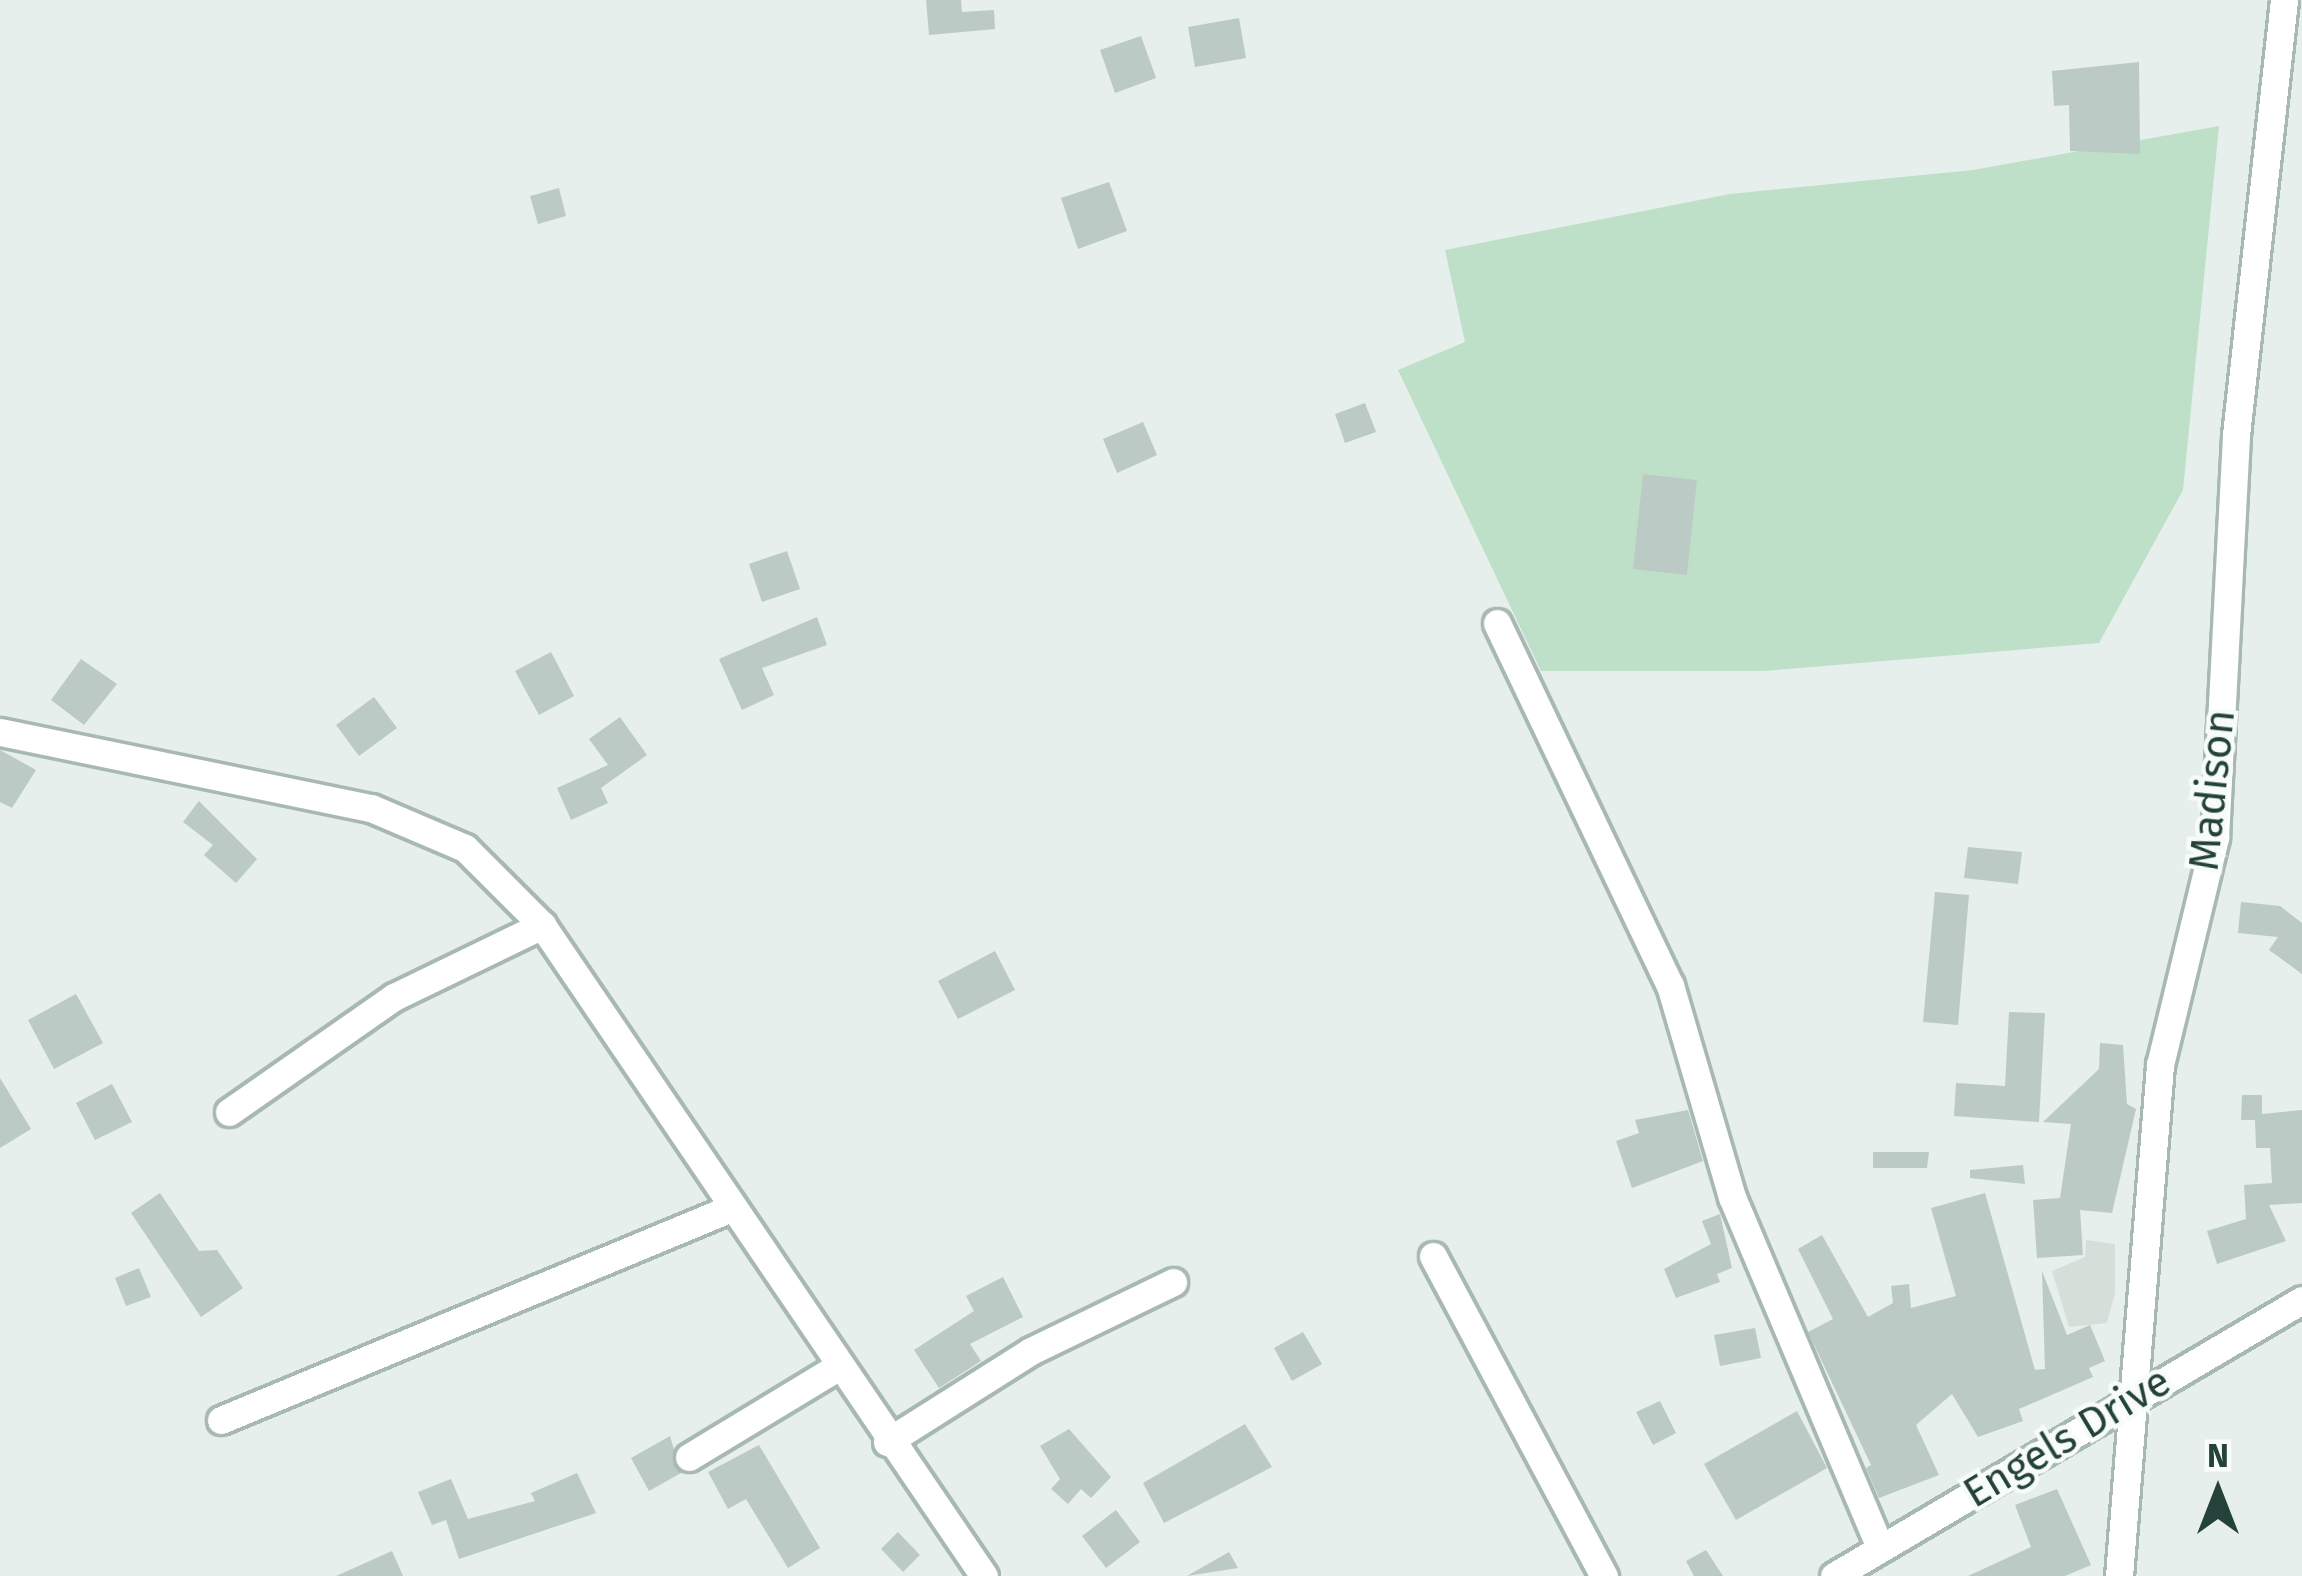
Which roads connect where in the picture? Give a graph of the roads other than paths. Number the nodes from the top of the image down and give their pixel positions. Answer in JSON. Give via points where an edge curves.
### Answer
{"nodes":[{"id":1,"x":2284,"y":0,"type":"edge"},
{"id":2,"x":1497,"y":623,"type":"dead end"},
{"id":3,"x":0,"y":732,"type":"edge"},
{"id":4,"x":542,"y":925,"type":"junction"},
{"id":5,"x":230,"y":1112,"type":"dead end"},
{"id":6,"x":729,"y":1209,"type":"junction"},
{"id":7,"x":1433,"y":1256,"type":"dead end"},
{"id":8,"x":1173,"y":1282,"type":"dead end"},
{"id":9,"x":2302,"y":1300,"type":"edge"},
{"id":10,"x":836,"y":1368,"type":"junction"},
{"id":11,"x":2132,"y":1397,"type":"junction"},
{"id":12,"x":221,"y":1420,"type":"dead end"},
{"id":13,"x":886,"y":1442,"type":"junction"},
{"id":14,"x":689,"y":1457,"type":"dead end"},
{"id":15,"x":1880,"y":1549,"type":"junction"},
{"id":16,"x":984,"y":1576,"type":"edge"},
{"id":17,"x":1604,"y":1576,"type":"edge"},
{"id":18,"x":1834,"y":1576,"type":"edge"},
{"id":19,"x":2119,"y":1576,"type":"edge"}],
"edges":[{"from":1,"to":11,"type":"street","name":"Madison","via":[[2236,434],[2215,837],[2160,1065]]},
{"from":2,"to":15,"type":"street","via":[[1670,985],[1732,1197]]},
{"from":3,"to":4,"type":"street","via":[[371,808],[464,848]]},
{"from":4,"to":5,"type":"street","via":[[394,997]]},
{"from":4,"to":6,"type":"street"},
{"from":6,"to":10,"type":"street"},
{"from":6,"to":12,"type":"street"},
{"from":7,"to":17,"type":"street"},
{"from":8,"to":13,"type":"street","via":[[1030,1351]]},
{"from":9,"to":11,"type":"street","name":"Engels Drive"},
{"from":10,"to":13,"type":"street"},
{"from":10,"to":14,"type":"street"},
{"from":11,"to":15,"type":"street","name":"Engels Drive"},
{"from":11,"to":19,"type":"street","name":"Madison"},
{"from":13,"to":16,"type":"street"},
{"from":15,"to":18,"type":"street","name":"Engels Drive"}]}
